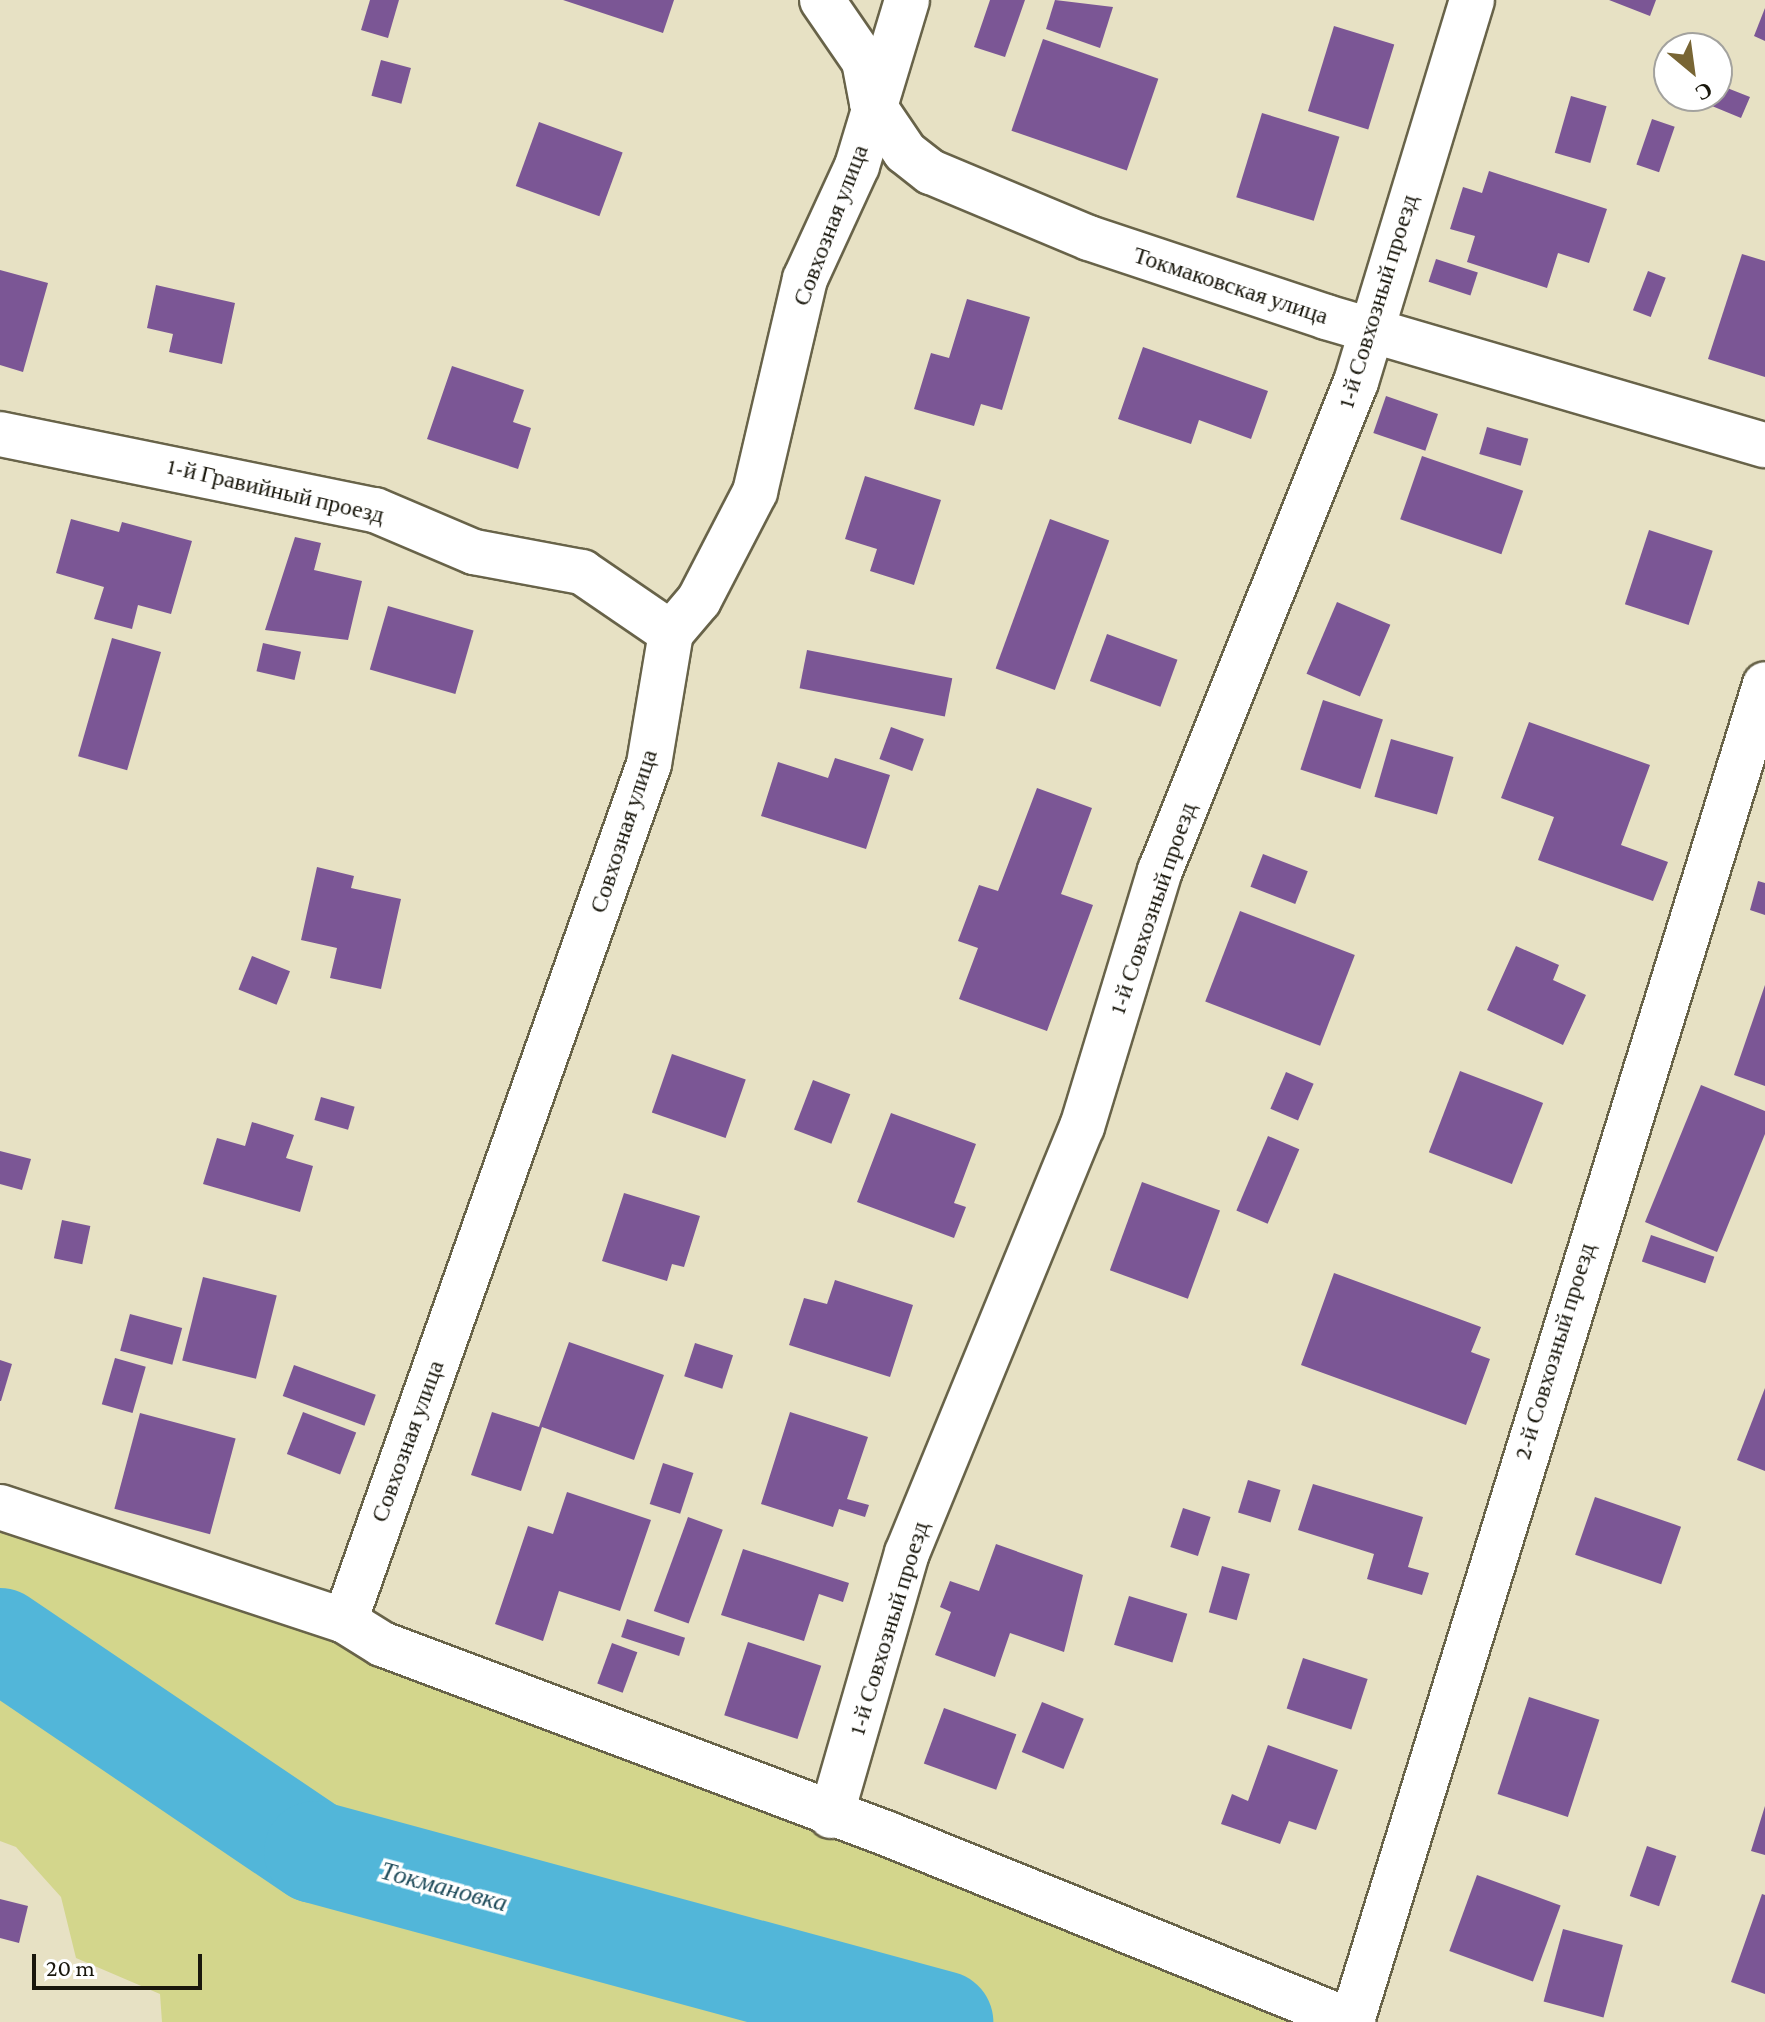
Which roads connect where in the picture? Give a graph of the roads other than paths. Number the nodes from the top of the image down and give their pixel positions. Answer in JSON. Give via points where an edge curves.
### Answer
{"nodes":[{"id":1,"x":822,"y":0,"type":"edge"},
{"id":2,"x":907,"y":0,"type":"edge"},
{"id":3,"x":1472,"y":0,"type":"edge"},
{"id":4,"x":872,"y":103,"type":"junction"},
{"id":5,"x":1373,"y":331,"type":"junction"},
{"id":6,"x":0,"y":434,"type":"edge"},
{"id":7,"x":1765,"y":445,"type":"edge"},
{"id":8,"x":671,"y":633,"type":"junction"},
{"id":9,"x":1765,"y":684,"type":"edge"},
{"id":10,"x":0,"y":1507,"type":"edge"},
{"id":11,"x":345,"y":1621,"type":"junction"},
{"id":12,"x":831,"y":1816,"type":"junction"},
{"id":13,"x":1352,"y":2022,"type":"edge"}],
"edges":[{"from":1,"to":4,"type":"street","via":[[864,61]]},
{"from":2,"to":4,"type":"street","name":"Совхозная улица"},
{"from":3,"to":5,"type":"street","name":"1-й Совхозный проезд","via":[[1384,271]]},
{"from":4,"to":5,"type":"street","name":"Токмаковская улица","via":[[905,152],[931,172],[1089,238]]},
{"from":4,"to":8,"type":"street","name":"Совхозная улица","via":[[857,166],[805,279],[755,492],[699,600]]},
{"from":5,"to":7,"type":"street","name":"Токмаковская улица"},
{"from":5,"to":12,"type":"street","name":"1-й Совхозный проезд","via":[[1160,871],[1082,1127],[907,1553]]},
{"from":6,"to":8,"type":"street","name":"1-й Гравийный проезд","via":[[375,510],[474,552],[582,572]]},
{"from":8,"to":11,"type":"street","name":"Совхозная улица","via":[[649,764]]},
{"from":9,"to":13,"type":"street","name":"2-й Совхозный проезд"},
{"from":10,"to":11,"type":"street"},
{"from":11,"to":12,"type":"street","via":[[382,1644]]},
{"from":12,"to":13,"type":"street"}]}
